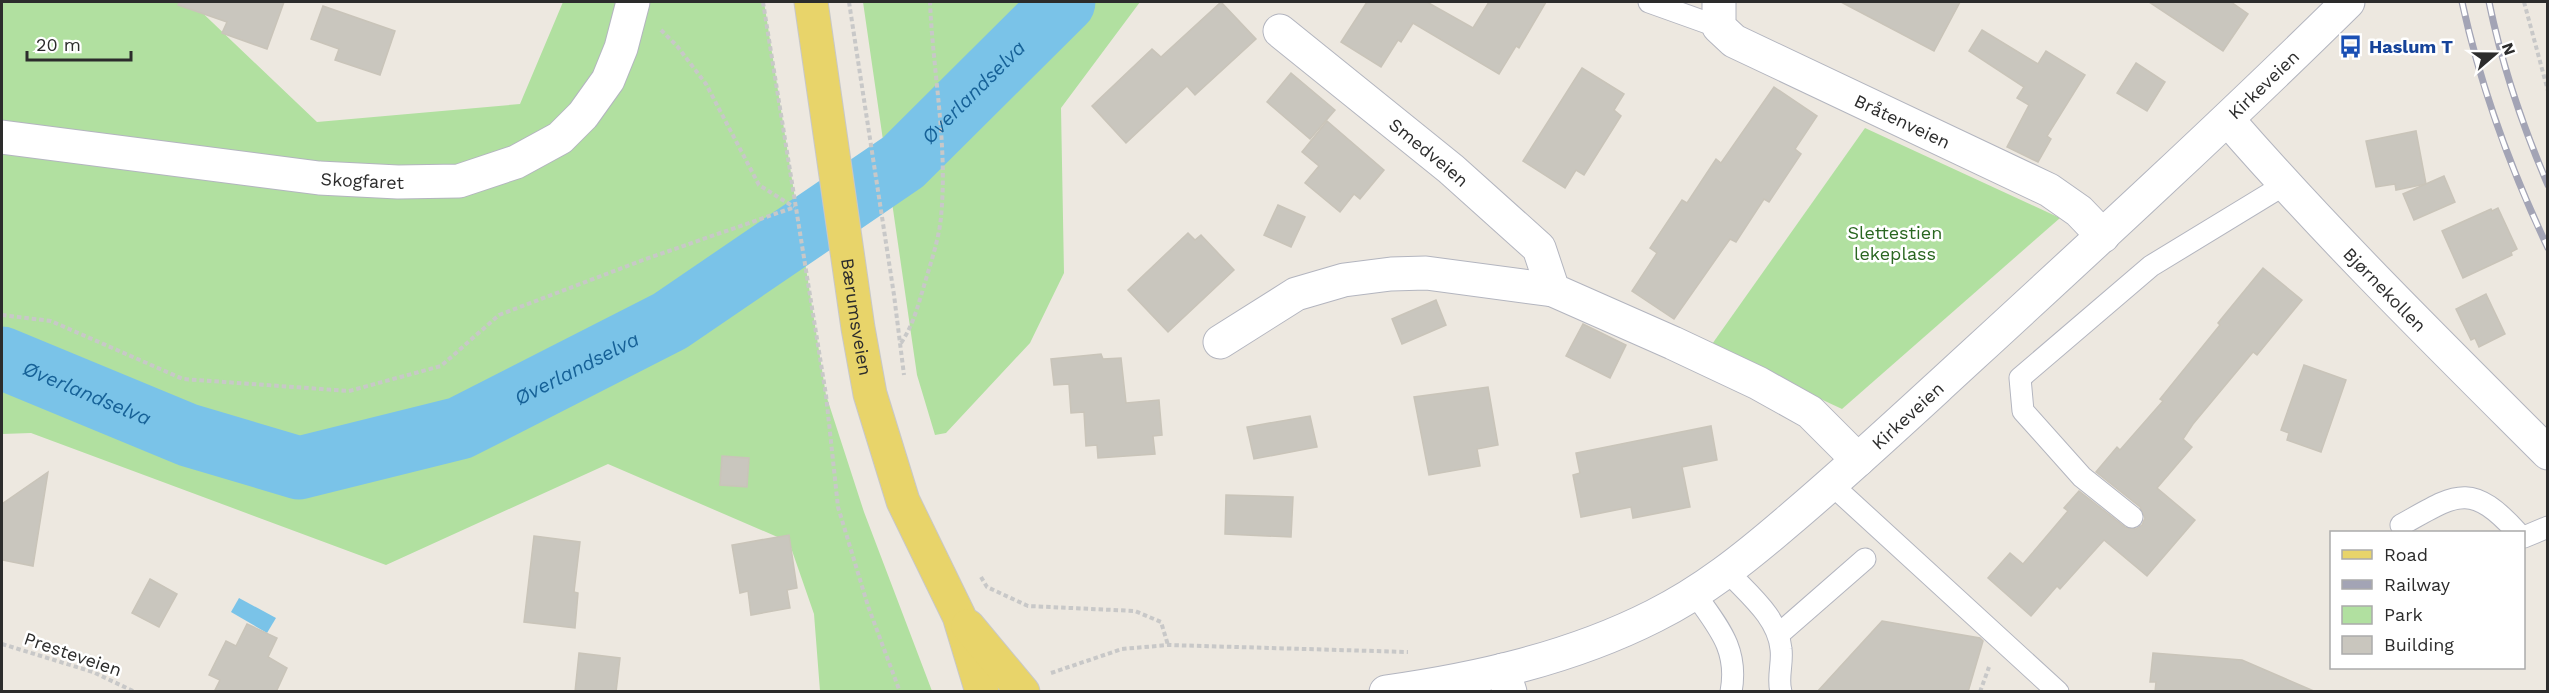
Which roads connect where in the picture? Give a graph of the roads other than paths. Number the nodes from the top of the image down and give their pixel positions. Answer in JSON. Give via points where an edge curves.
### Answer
{"nodes":[{"id":1,"x":633,"y":2,"type":"edge"},
{"id":2,"x":812,"y":2,"type":"edge"},
{"id":3,"x":1649,"y":2,"type":"edge"},
{"id":4,"x":2348,"y":2,"type":"edge"},
{"id":5,"x":1719,"y":14,"type":"edge"},
{"id":6,"x":1280,"y":31,"type":"dead end"},
{"id":7,"x":2228,"y":120,"type":"junction"},
{"id":8,"x":2,"y":137,"type":"edge"},
{"id":9,"x":2284,"y":185,"type":"junction"},
{"id":10,"x":2103,"y":236,"type":"junction"},
{"id":11,"x":1553,"y":290,"type":"junction"},
{"id":12,"x":1220,"y":342,"type":"dead end"},
{"id":13,"x":2547,"y":453,"type":"edge"},
{"id":14,"x":1858,"y":460,"type":"junction"},
{"id":15,"x":1832,"y":484,"type":"junction"},
{"id":16,"x":2132,"y":517,"type":"dead end"},
{"id":17,"x":2401,"y":525,"type":"dead end"},
{"id":18,"x":2547,"y":527,"type":"edge"},
{"id":19,"x":2516,"y":531,"type":"edge"},
{"id":20,"x":2525,"y":536,"type":"edge"},
{"id":21,"x":1865,"y":559,"type":"dead end"},
{"id":22,"x":1728,"y":572,"type":"junction"},
{"id":23,"x":1695,"y":594,"type":"junction"},
{"id":24,"x":958,"y":616,"type":"junction"},
{"id":25,"x":1779,"y":634,"type":"junction"},
{"id":26,"x":1507,"y":681,"type":"edge"},
{"id":27,"x":1032,"y":684,"type":"edge"},
{"id":28,"x":1779,"y":690,"type":"edge"},
{"id":29,"x":982,"y":692,"type":"edge"},
{"id":30,"x":1386,"y":692,"type":"edge"},
{"id":31,"x":1731,"y":692,"type":"edge"},
{"id":32,"x":2058,"y":692,"type":"edge"}],
"edges":[{"from":1,"to":8,"type":"street","name":"Skogfaret","via":[[608,80],[583,115],[560,138],[516,162],[459,181],[398,183],[319,178]]},
{"from":2,"to":24,"type":"main road","name":"Bærumsveien","via":[[870,394],[903,501]]},
{"from":3,"to":5,"type":"lane"},
{"from":4,"to":7,"type":"street","name":"Kirkeveien"},
{"from":5,"to":10,"type":"street","name":"Bråtenveien","via":[[1734,41],[2049,190],[2079,211]]},
{"from":6,"to":11,"type":"street","name":"Smedveien","via":[[1451,169],[1539,248]]},
{"from":7,"to":9,"type":"street","name":"Bjørnekollen"},
{"from":7,"to":10,"type":"street","name":"Kirkeveien"},
{"from":9,"to":13,"type":"street","name":"Bjørnekollen"},
{"from":9,"to":16,"type":"lane","via":[[2151,266],[2020,378],[2023,411],[2082,477]]},
{"from":10,"to":14,"type":"street","name":"Kirkeveien"},
{"from":11,"to":12,"type":"street","via":[[1426,273],[1344,280],[1296,294]]},
{"from":11,"to":14,"type":"street","via":[[1673,343],[1809,412]]},
{"from":14,"to":15,"type":"street","name":"Kirkeveien"},
{"from":15,"to":22,"type":"street","name":"Kirkeveien"},
{"from":15,"to":32,"type":"lane"},
{"from":17,"to":19,"type":"lane","via":[[2441,502],[2461,497],[2478,499]]},
{"from":18,"to":20,"type":"lane"},
{"from":21,"to":25,"type":"lane"},
{"from":22,"to":23,"type":"street","name":"Kirkeveien"},
{"from":22,"to":25,"type":"lane","via":[[1764,611]]},
{"from":23,"to":26,"type":"street","name":"Kirkeveien","via":[[1614,635]]},
{"from":23,"to":31,"type":"lane","via":[[1730,650],[1734,676]]},
{"from":24,"to":27,"type":"main road","name":"Bærumsveien"},
{"from":24,"to":29,"type":"main road","name":"Bærumsveien"},
{"from":25,"to":28,"type":"lane"},
{"from":26,"to":30,"type":"street","name":"Kirkeveien"}]}
